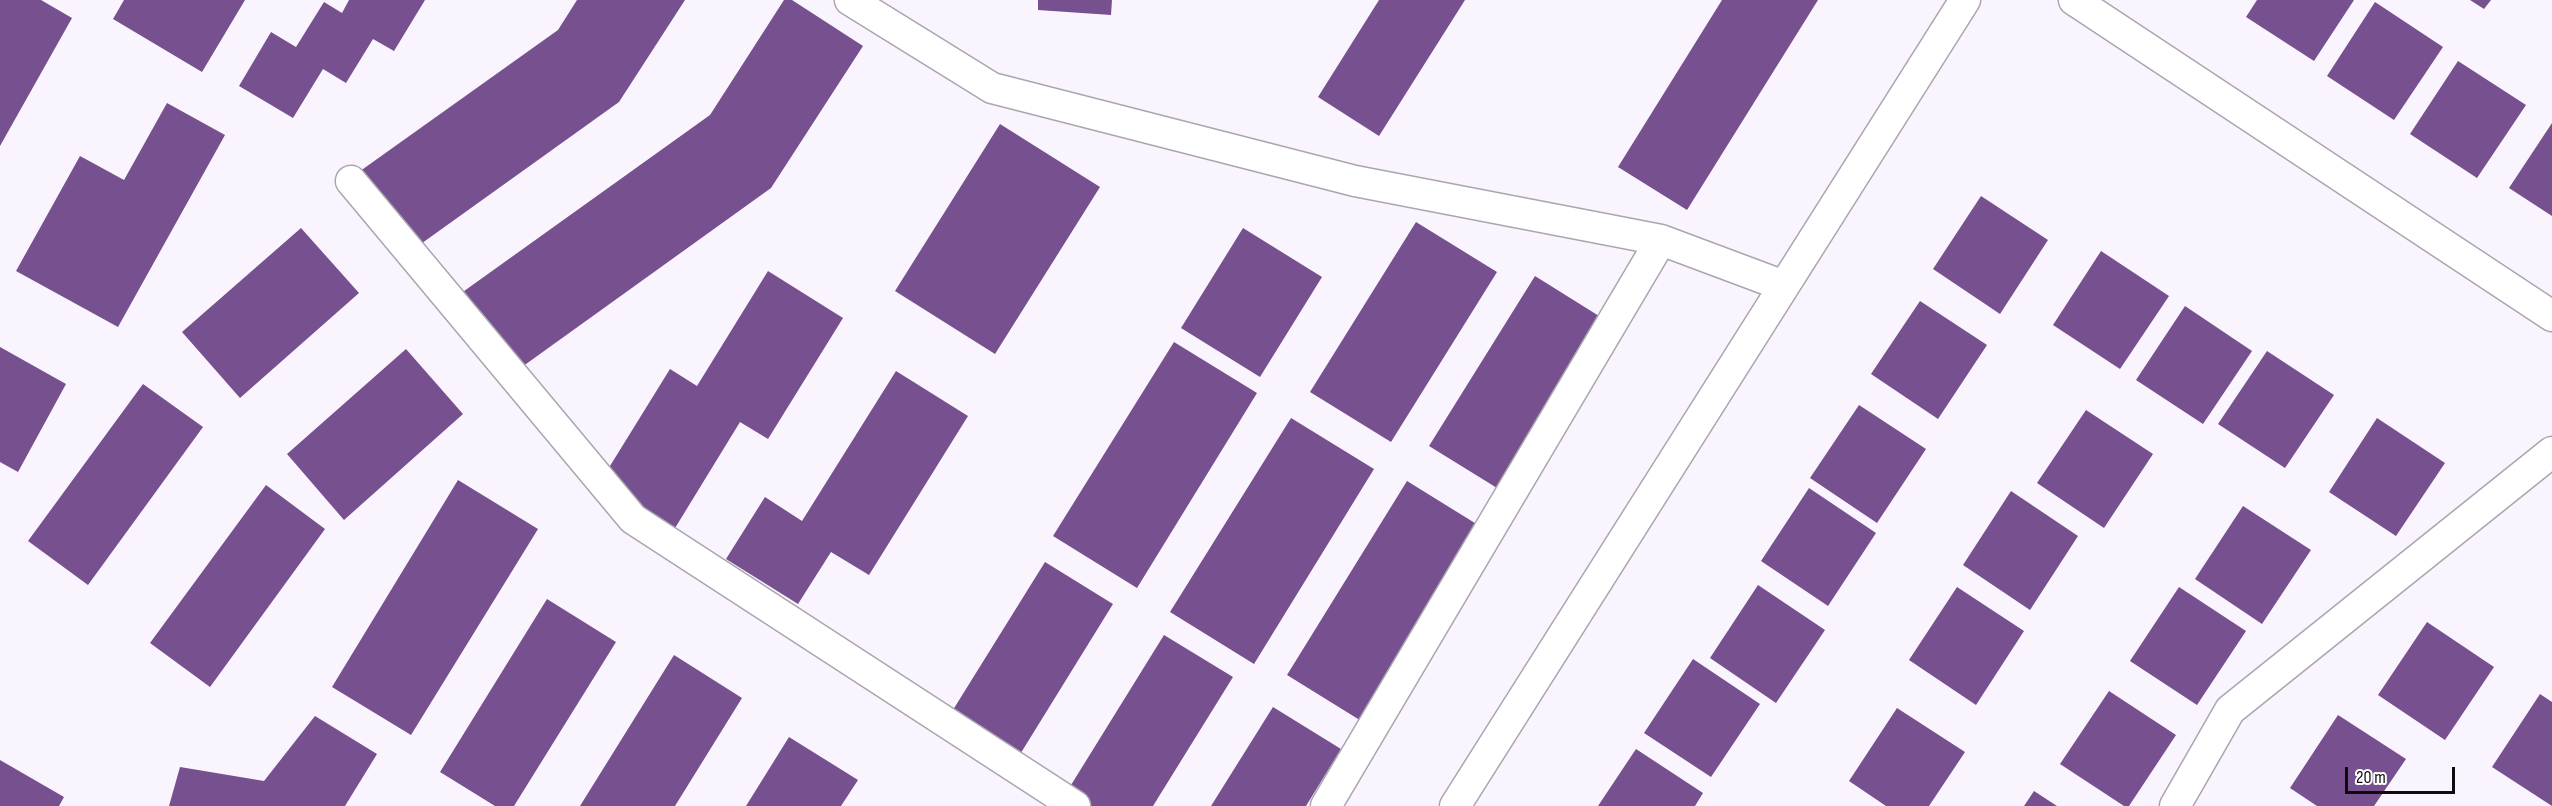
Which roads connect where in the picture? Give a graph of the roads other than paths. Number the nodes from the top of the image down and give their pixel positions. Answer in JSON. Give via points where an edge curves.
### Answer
{"nodes":[{"id":1,"x":850,"y":0,"type":"edge"},
{"id":2,"x":1965,"y":0,"type":"edge"},
{"id":3,"x":2074,"y":0,"type":"edge"},
{"id":4,"x":351,"y":182,"type":"dead end"},
{"id":5,"x":1661,"y":240,"type":"junction"},
{"id":6,"x":1784,"y":286,"type":"junction"},
{"id":7,"x":2552,"y":316,"type":"edge"},
{"id":8,"x":2552,"y":452,"type":"edge"},
{"id":9,"x":1075,"y":806,"type":"edge"},
{"id":10,"x":1326,"y":806,"type":"edge"},
{"id":11,"x":1455,"y":806,"type":"edge"},
{"id":12,"x":2175,"y":806,"type":"edge"}],
"edges":[{"from":1,"to":5,"type":"street","via":[[992,88],[1355,181]]},
{"from":2,"to":6,"type":"street"},
{"from":3,"to":7,"type":"street"},
{"from":4,"to":9,"type":"street","via":[[633,519]]},
{"from":5,"to":6,"type":"street"},
{"from":5,"to":10,"type":"street"},
{"from":6,"to":11,"type":"street"},
{"from":8,"to":12,"type":"street","via":[[2230,710]]}]}
